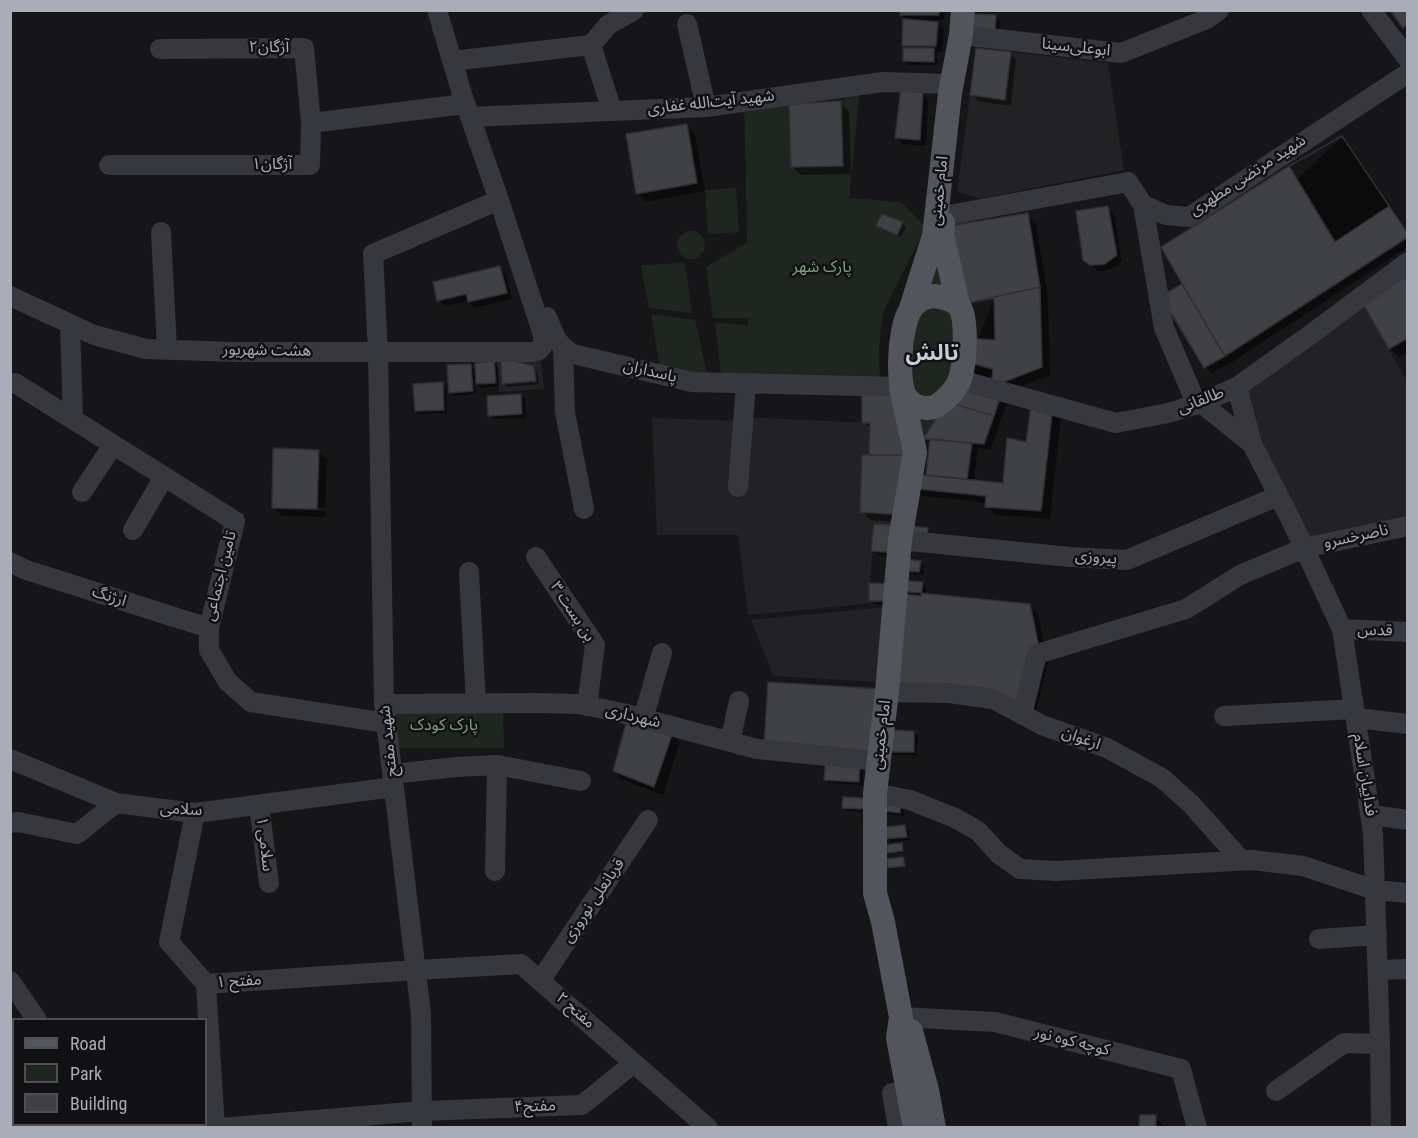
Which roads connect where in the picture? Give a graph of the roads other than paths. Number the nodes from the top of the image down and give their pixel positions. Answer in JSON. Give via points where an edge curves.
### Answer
{"nodes":[{"id":1,"x":437,"y":10,"type":"edge"},
{"id":2,"x":634,"y":10,"type":"edge"},
{"id":3,"x":963,"y":10,"type":"edge"},
{"id":4,"x":1371,"y":10,"type":"edge"},
{"id":5,"x":1208,"y":13,"type":"edge"},
{"id":6,"x":687,"y":24,"type":"dead end"},
{"id":7,"x":960,"y":35,"type":"junction"},
{"id":8,"x":591,"y":45,"type":"junction"},
{"id":9,"x":159,"y":49,"type":"dead end"},
{"id":10,"x":1407,"y":59,"type":"edge"},
{"id":11,"x":452,"y":61,"type":"junction"},
{"id":12,"x":1407,"y":72,"type":"edge"},
{"id":13,"x":953,"y":78,"type":"junction"},
{"id":14,"x":706,"y":107,"type":"junction"},
{"id":15,"x":468,"y":110,"type":"junction"},
{"id":16,"x":612,"y":111,"type":"junction"},
{"id":17,"x":311,"y":123,"type":"junction"},
{"id":18,"x":109,"y":165,"type":"dead end"},
{"id":19,"x":499,"y":200,"type":"junction"},
{"id":20,"x":1143,"y":205,"type":"junction"},
{"id":21,"x":944,"y":216,"type":"junction"},
{"id":22,"x":161,"y":232,"type":"dead end"},
{"id":23,"x":1407,"y":262,"type":"edge"},
{"id":24,"x":10,"y":296,"type":"edge"},
{"id":25,"x":958,"y":305,"type":"junction"},
{"id":26,"x":911,"y":308,"type":"junction"},
{"id":27,"x":70,"y":325,"type":"junction"},
{"id":28,"x":1310,"y":335,"type":"junction"},
{"id":29,"x":563,"y":348,"type":"junction"},
{"id":30,"x":167,"y":349,"type":"junction"},
{"id":31,"x":378,"y":352,"type":"junction"},
{"id":32,"x":960,"y":380,"type":"junction"},
{"id":33,"x":15,"y":383,"type":"dead end"},
{"id":34,"x":746,"y":383,"type":"junction"},
{"id":35,"x":1237,"y":387,"type":"junction"},
{"id":36,"x":901,"y":388,"type":"junction"},
{"id":37,"x":1199,"y":403,"type":"junction"},
{"id":38,"x":73,"y":419,"type":"junction"},
{"id":39,"x":1252,"y":444,"type":"junction"},
{"id":40,"x":113,"y":445,"type":"junction"},
{"id":41,"x":915,"y":452,"type":"junction"},
{"id":42,"x":164,"y":477,"type":"junction"},
{"id":43,"x":738,"y":487,"type":"dead end"},
{"id":44,"x":82,"y":492,"type":"dead end"},
{"id":45,"x":1278,"y":496,"type":"junction"},
{"id":46,"x":585,"y":509,"type":"dead end"},
{"id":47,"x":1407,"y":526,"type":"edge"},
{"id":48,"x":133,"y":530,"type":"dead end"},
{"id":49,"x":900,"y":540,"type":"junction"},
{"id":50,"x":1304,"y":548,"type":"junction"},
{"id":51,"x":536,"y":557,"type":"dead end"},
{"id":52,"x":10,"y":562,"type":"edge"},
{"id":53,"x":469,"y":572,"type":"dead end"},
{"id":54,"x":209,"y":628,"type":"junction"},
{"id":55,"x":1342,"y":629,"type":"junction"},
{"id":56,"x":1407,"y":632,"type":"edge"},
{"id":57,"x":662,"y":653,"type":"dead end"},
{"id":58,"x":887,"y":692,"type":"junction"},
{"id":59,"x":739,"y":701,"type":"dead end"},
{"id":60,"x":476,"y":704,"type":"junction"},
{"id":61,"x":587,"y":705,"type":"junction"},
{"id":62,"x":385,"y":713,"type":"junction"},
{"id":63,"x":1355,"y":713,"type":"junction"},
{"id":64,"x":1022,"y":715,"type":"junction"},
{"id":65,"x":1224,"y":716,"type":"dead end"},
{"id":66,"x":644,"y":719,"type":"junction"},
{"id":67,"x":1407,"y":724,"type":"edge"},
{"id":68,"x":730,"y":742,"type":"junction"},
{"id":69,"x":10,"y":759,"type":"edge"},
{"id":70,"x":879,"y":761,"type":"junction"},
{"id":71,"x":497,"y":765,"type":"junction"},
{"id":72,"x":393,"y":780,"type":"junction"},
{"id":73,"x":581,"y":781,"type":"dead end"},
{"id":74,"x":875,"y":793,"type":"junction"},
{"id":75,"x":116,"y":803,"type":"junction"},
{"id":76,"x":259,"y":805,"type":"junction"},
{"id":77,"x":195,"y":813,"type":"junction"},
{"id":78,"x":1371,"y":815,"type":"junction"},
{"id":79,"x":648,"y":820,"type":"dead end"},
{"id":80,"x":1407,"y":820,"type":"edge"},
{"id":81,"x":10,"y":823,"type":"edge"},
{"id":82,"x":1241,"y":860,"type":"junction"},
{"id":83,"x":495,"y":871,"type":"dead end"},
{"id":84,"x":269,"y":883,"type":"dead end"},
{"id":85,"x":1375,"y":890,"type":"junction"},
{"id":86,"x":1407,"y":893,"type":"edge"},
{"id":87,"x":1377,"y":935,"type":"junction"},
{"id":88,"x":1319,"y":939,"type":"dead end"},
{"id":89,"x":1407,"y":969,"type":"edge"},
{"id":90,"x":416,"y":970,"type":"junction"},
{"id":91,"x":1378,"y":970,"type":"junction"},
{"id":92,"x":10,"y":981,"type":"edge"},
{"id":93,"x":540,"y":981,"type":"junction"},
{"id":94,"x":206,"y":984,"type":"junction"},
{"id":95,"x":901,"y":1017,"type":"junction"},
{"id":96,"x":36,"y":1018,"type":"edge"},
{"id":97,"x":1380,"y":1044,"type":"junction"},
{"id":98,"x":208,"y":1047,"type":"edge"},
{"id":99,"x":634,"y":1063,"type":"junction"},
{"id":100,"x":909,"y":1089,"type":"junction"},
{"id":101,"x":1276,"y":1090,"type":"dead end"},
{"id":102,"x":422,"y":1119,"type":"edge"},
{"id":103,"x":934,"y":1127,"type":"edge"},
{"id":104,"x":215,"y":1128,"type":"edge"},
{"id":105,"x":220,"y":1128,"type":"edge"},
{"id":106,"x":708,"y":1128,"type":"edge"},
{"id":107,"x":898,"y":1128,"type":"edge"},
{"id":108,"x":915,"y":1128,"type":"edge"},
{"id":109,"x":941,"y":1128,"type":"edge"},
{"id":110,"x":1197,"y":1128,"type":"edge"},
{"id":111,"x":1381,"y":1128,"type":"edge"}],
"edges":[{"from":1,"to":11,"type":"street"},
{"from":2,"to":8,"type":"street","via":[[608,25]]},
{"from":3,"to":7,"type":"main road","name":"امام خمینی"},
{"from":4,"to":10,"type":"street"},
{"from":5,"to":7,"type":"street","name":"ابوعلی‌سینا","via":[[1121,53]]},
{"from":6,"to":14,"type":"street"},
{"from":7,"to":13,"type":"main road","name":"امام خمینی"},
{"from":8,"to":11,"type":"street"},
{"from":8,"to":16,"type":"street"},
{"from":9,"to":17,"type":"street","name":"۲آژگان","via":[[304,48]]},
{"from":11,"to":15,"type":"street"},
{"from":12,"to":20,"type":"street","name":"شهید مرتضی مطهری","via":[[1189,217],[1166,215]]},
{"from":13,"to":14,"type":"street","name":"شهید آیت‌الله غفاری","via":[[883,82]]},
{"from":13,"to":21,"type":"main road","name":"امام خمینی","via":[[956,91]]},
{"from":13,"to":26,"type":"main road","name":"امام خمینی","via":[[934,236]]},
{"from":14,"to":16,"type":"street","name":"شهید آیت‌الله غفاری"},
{"from":15,"to":16,"type":"street","name":"شهید آیت‌الله غفاری"},
{"from":15,"to":17,"type":"street"},
{"from":15,"to":19,"type":"street"},
{"from":17,"to":18,"type":"street","name":"۱آژگان","via":[[310,165]]},
{"from":19,"to":29,"type":"street"},
{"from":19,"to":31,"type":"street","name":"شهید مفتح","via":[[373,254]]},
{"from":19,"to":31,"type":"street","name":"هشت شهریور","via":[[543,345],[533,352]]},
{"from":20,"to":21,"type":"street","via":[[1128,182]]},
{"from":20,"to":37,"type":"street","via":[[1164,328]]},
{"from":21,"to":25,"type":"main road","name":"امام خمینی","via":[[942,234]]},
{"from":22,"to":30,"type":"street"},
{"from":23,"to":28,"type":"street","name":"طالقانی"},
{"from":24,"to":27,"type":"street","name":"هشت شهریور"},
{"from":25,"to":26,"type":"main road","via":[[934,296]]},
{"from":25,"to":32,"type":"main road","via":[[964,330]]},
{"from":26,"to":36,"type":"main road","via":[[902,336]]},
{"from":27,"to":30,"type":"street","name":"هشت شهریور","via":[[146,349]]},
{"from":27,"to":38,"type":"street"},
{"from":28,"to":35,"type":"street","name":"طالقانی"},
{"from":28,"to":37,"type":"street","via":[[1236,386]]},
{"from":29,"to":34,"type":"street","name":"پاسداران","via":[[586,358],[692,382]]},
{"from":29,"to":46,"type":"street","via":[[565,412]]},
{"from":30,"to":31,"type":"street","name":"هشت شهریور"},
{"from":31,"to":62,"type":"street","name":"شهید مفتح"},
{"from":32,"to":36,"type":"main road","via":[[935,408],[917,406]]},
{"from":32,"to":37,"type":"street","name":"طالقانی","via":[[1116,423]]},
{"from":32,"to":41,"type":"main road","name":"امام خمینی"},
{"from":33,"to":38,"type":"street","name":"تامین اجتماعی"},
{"from":34,"to":36,"type":"street","name":"پاسداران"},
{"from":34,"to":43,"type":"street"},
{"from":35,"to":37,"type":"street","name":"طالقانی"},
{"from":35,"to":39,"type":"street","name":"فداییان اسلام"},
{"from":36,"to":41,"type":"main road","name":"امام خمینی"},
{"from":37,"to":39,"type":"street","name":"فداییان اسلام"},
{"from":38,"to":40,"type":"street","name":"تامین اجتماعی"},
{"from":39,"to":45,"type":"street","name":"فداییان اسلام"},
{"from":40,"to":42,"type":"street","name":"تامین اجتماعی"},
{"from":40,"to":44,"type":"street"},
{"from":41,"to":49,"type":"main road","name":"امام خمینی"},
{"from":42,"to":48,"type":"street"},
{"from":42,"to":54,"type":"street","name":"تامین اجتماعی","via":[[235,521]]},
{"from":45,"to":49,"type":"street","name":"پیروزی","via":[[1127,560]]},
{"from":45,"to":50,"type":"street","name":"فداییان اسلام"},
{"from":47,"to":50,"type":"street","name":"ناصرخسرو"},
{"from":49,"to":58,"type":"main road","name":"امام خمینی"},
{"from":50,"to":55,"type":"street","name":"فداییان اسلام"},
{"from":50,"to":64,"type":"street","name":"ناصرخسرو","via":[[1240,575],[1186,609],[1037,654]]},
{"from":51,"to":61,"type":"street","name":"بن بست ۳","via":[[595,645]]},
{"from":52,"to":54,"type":"street","name":"ارژنگ"},
{"from":53,"to":60,"type":"street"},
{"from":54,"to":62,"type":"street","name":"تامین اجتماعی","via":[[209,650],[228,682],[251,702]]},
{"from":55,"to":56,"type":"street","name":"قدس"},
{"from":55,"to":63,"type":"street","name":"فداییان اسلام"},
{"from":57,"to":66,"type":"street"},
{"from":58,"to":64,"type":"street","name":"ارغوان","via":[[949,693],[993,699]]},
{"from":58,"to":70,"type":"main road","name":"امام خمینی"},
{"from":59,"to":68,"type":"street"},
{"from":60,"to":61,"type":"street","name":"شهرداری"},
{"from":60,"to":62,"type":"street","name":"شهرداری"},
{"from":61,"to":66,"type":"street","name":"شهرداری"},
{"from":62,"to":72,"type":"street","name":"شهید مفتح"},
{"from":63,"to":65,"type":"street"},
{"from":63,"to":67,"type":"street"},
{"from":63,"to":78,"type":"street","name":"فداییان اسلام"},
{"from":64,"to":82,"type":"street","name":"ارغوان","via":[[1107,748],[1162,778]]},
{"from":66,"to":68,"type":"street","name":"شهرداری"},
{"from":68,"to":70,"type":"street","name":"شهرداری","via":[[757,749]]},
{"from":69,"to":75,"type":"street","name":"سلامی"},
{"from":70,"to":74,"type":"main road","name":"امام خمینی"},
{"from":71,"to":72,"type":"street","name":"سلامی","via":[[456,766]]},
{"from":71,"to":73,"type":"street","name":"سلامی"},
{"from":71,"to":83,"type":"street"},
{"from":72,"to":76,"type":"street","name":"سلامی"},
{"from":72,"to":90,"type":"street","name":"شهید مفتح"},
{"from":74,"to":82,"type":"street","via":[[910,800],[955,818],[978,831],[999,855],[1020,869],[1056,871]]},
{"from":74,"to":95,"type":"main road","name":"امام خمینی","via":[[875,894]]},
{"from":75,"to":77,"type":"street","name":"سلامی"},
{"from":75,"to":81,"type":"street","via":[[77,834]]},
{"from":76,"to":77,"type":"street","name":"سلامی"},
{"from":76,"to":84,"type":"street","name":"سلامی ۱"},
{"from":77,"to":94,"type":"street","via":[[169,942]]},
{"from":78,"to":80,"type":"street"},
{"from":78,"to":85,"type":"street","name":"فداییان اسلام"},
{"from":79,"to":93,"type":"street","name":"قربانعلی نوروزی"},
{"from":82,"to":85,"type":"street","via":[[1303,866]]},
{"from":85,"to":86,"type":"street"},
{"from":85,"to":87,"type":"street","name":"فداییان اسلام"},
{"from":87,"to":88,"type":"street"},
{"from":87,"to":91,"type":"street","name":"فداییان اسلام"},
{"from":89,"to":91,"type":"street"},
{"from":90,"to":93,"type":"street","name":"مفتح ۲","via":[[521,964]]},
{"from":90,"to":94,"type":"street","name":"مفتح ۱"},
{"from":90,"to":102,"type":"street","name":"شهید مفتح","via":[[421,1014]]},
{"from":91,"to":97,"type":"street","name":"فداییان اسلام"},
{"from":92,"to":96,"type":"street"},
{"from":93,"to":99,"type":"street","name":"مفتح ۲"},
{"from":94,"to":98,"type":"street","name":"مفتح ۱"},
{"from":95,"to":100,"type":"main road","name":"امام خمینی","via":[[898,1038]]},
{"from":95,"to":103,"type":"main road","name":"امام خمینی","via":[[913,1033]]},
{"from":95,"to":110,"type":"street","name":"کوچه کوه نور","via":[[995,1022],[1181,1069]]},
{"from":97,"to":101,"type":"street","via":[[1344,1043]]},
{"from":97,"to":111,"type":"street","name":"فداییان اسلام"},
{"from":98,"to":104,"type":"street","name":"مفتح ۱"},
{"from":99,"to":102,"type":"street","name":"مفتح۴","via":[[582,1105]]},
{"from":99,"to":106,"type":"street","name":"مفتح ۲"},
{"from":100,"to":107,"type":"street","via":[[892,1093]]},
{"from":100,"to":108,"type":"main road","name":"امام خمینی"},
{"from":102,"to":105,"type":"street","name":"مفتح۴"},
{"from":103,"to":109,"type":"street"}]}
